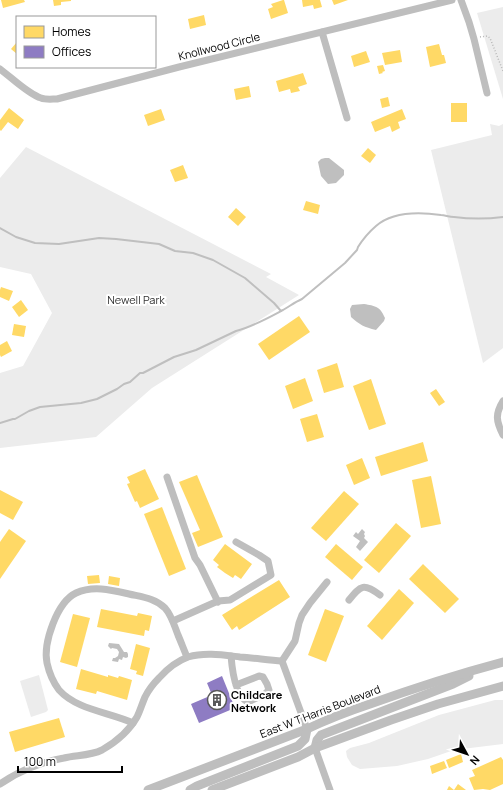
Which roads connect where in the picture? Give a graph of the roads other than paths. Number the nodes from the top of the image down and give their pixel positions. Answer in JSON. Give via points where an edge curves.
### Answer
{"nodes":[{"id":1,"x":452,"y":0,"type":"edge"},
{"id":2,"x":461,"y":0,"type":"edge"},
{"id":3,"x":322,"y":32,"type":"junction"},
{"id":4,"x":0,"y":69,"type":"edge"},
{"id":5,"x":487,"y":93,"type":"dead end"},
{"id":6,"x":347,"y":118,"type":"dead end"},
{"id":7,"x":503,"y":400,"type":"edge"},
{"id":8,"x":503,"y":435,"type":"edge"},
{"id":9,"x":166,"y":477,"type":"dead end"},
{"id":10,"x":236,"y":542,"type":"dead end"},
{"id":11,"x":327,"y":582,"type":"dead end"},
{"id":12,"x":380,"y":595,"type":"dead end"},
{"id":13,"x":349,"y":600,"type":"dead end"},
{"id":14,"x":218,"y":602,"type":"junction"},
{"id":15,"x":173,"y":621,"type":"junction"},
{"id":16,"x":231,"y":656,"type":"junction"},
{"id":17,"x":187,"y":657,"type":"junction"},
{"id":18,"x":282,"y":661,"type":"junction"},
{"id":19,"x":503,"y":662,"type":"edge"},
{"id":20,"x":489,"y":666,"type":"junction"},
{"id":21,"x":236,"y":685,"type":"dead end"},
{"id":22,"x":503,"y":686,"type":"edge"},
{"id":23,"x":133,"y":723,"type":"junction"},
{"id":24,"x":307,"y":729,"type":"junction"},
{"id":25,"x":315,"y":748,"type":"junction"},
{"id":26,"x":0,"y":784,"type":"edge"},
{"id":27,"x":148,"y":790,"type":"edge"},
{"id":28,"x":190,"y":790,"type":"edge"},
{"id":29,"x":212,"y":790,"type":"edge"},
{"id":30,"x":330,"y":790,"type":"edge"}],
"edges":[{"from":1,"to":3,"type":"street","name":"Knollwood Circle"},
{"from":2,"to":5,"type":"street","via":[[474,39]]},
{"from":3,"to":4,"type":"street","name":"Knollwood Circle","via":[[57,99],[34,95]]},
{"from":3,"to":6,"type":"street"},
{"from":7,"to":8,"type":"street","via":[[497,418]]},
{"from":9,"to":14,"type":"street","via":[[195,558]]},
{"from":10,"to":14,"type":"street","via":[[268,562],[271,575],[230,600]]},
{"from":11,"to":18,"type":"street","via":[[302,615],[295,641]]},
{"from":12,"to":13,"type":"street","via":[[366,587],[360,588]]},
{"from":14,"to":15,"type":"street"},
{"from":15,"to":17,"type":"street"},
{"from":15,"to":23,"type":"street","via":[[166,609],[151,599],[103,589],[87,589],[74,594],[64,603],[51,629],[46,661],[53,681],[60,690],[83,706]]},
{"from":16,"to":17,"type":"street","via":[[205,654]]},
{"from":16,"to":18,"type":"street"},
{"from":16,"to":21,"type":"street"},
{"from":17,"to":23,"type":"street","via":[[169,668],[157,680],[146,695]]},
{"from":18,"to":24,"type":"street"},
{"from":19,"to":20,"type":"main road","name":"East W T Harris Boulevard"},
{"from":20,"to":24,"type":"main road","name":"East W T Harris Boulevard","via":[[388,697]]},
{"from":20,"to":25,"type":"main road","via":[[453,684],[323,734],[318,738]]},
{"from":22,"to":25,"type":"main road","via":[[438,704]]},
{"from":23,"to":26,"type":"street","via":[[120,738],[100,750],[39,764]]},
{"from":24,"to":27,"type":"main road","name":"East W T Harris Boulevard"},
{"from":24,"to":28,"type":"main road","via":[[303,742],[298,746]]},
{"from":25,"to":29,"type":"main road"},
{"from":25,"to":30,"type":"street"}]}
